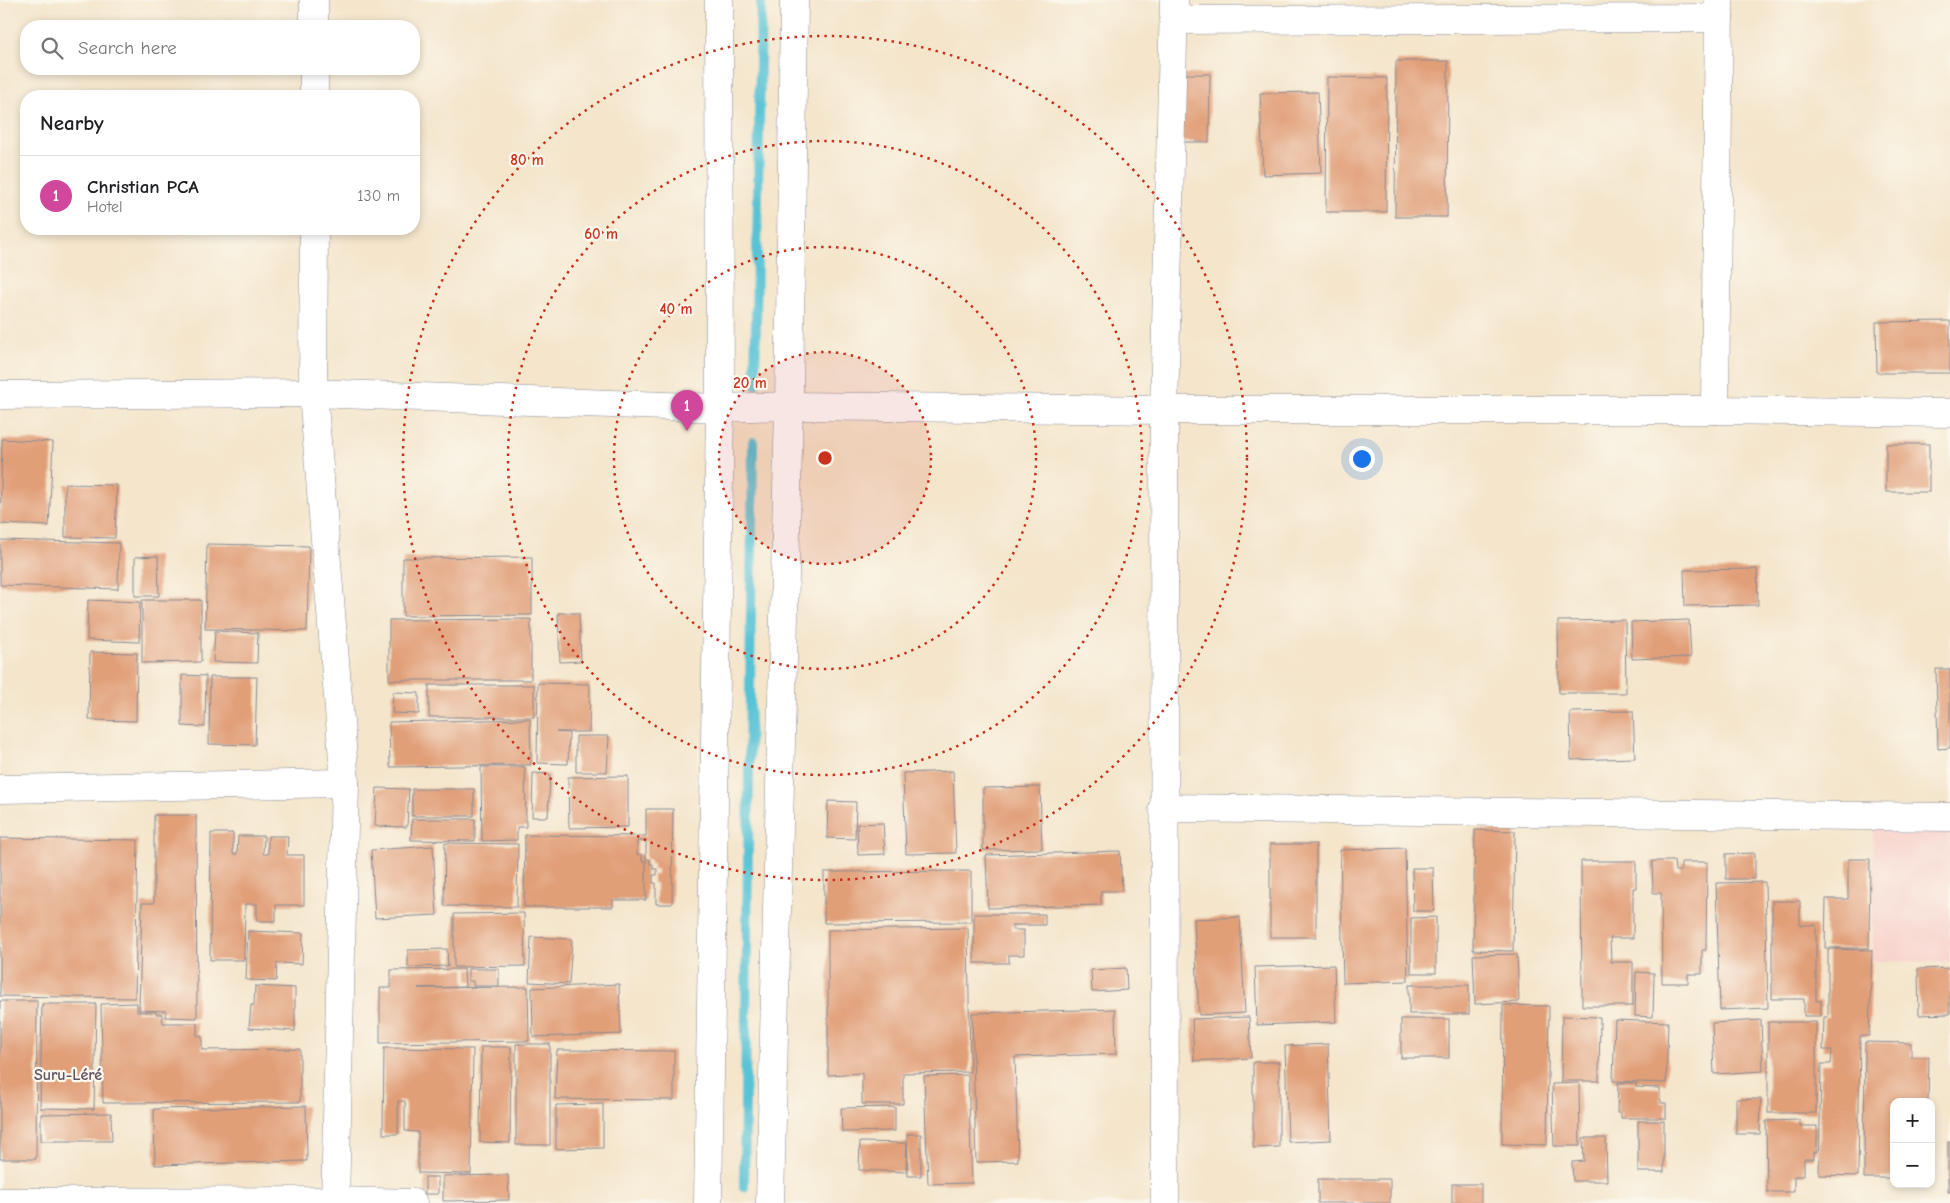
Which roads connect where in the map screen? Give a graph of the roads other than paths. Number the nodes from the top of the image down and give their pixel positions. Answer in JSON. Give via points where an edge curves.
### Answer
{"nodes":[{"id":1,"x":314,"y":0,"type":"edge"},
{"id":2,"x":719,"y":0,"type":"edge"},
{"id":3,"x":794,"y":0,"type":"edge"},
{"id":4,"x":1719,"y":9,"type":"edge"},
{"id":5,"x":1174,"y":10,"type":"edge"},
{"id":6,"x":314,"y":20,"type":"edge"},
{"id":7,"x":314,"y":75,"type":"edge"},
{"id":8,"x":314,"y":90,"type":"edge"},
{"id":9,"x":314,"y":235,"type":"edge"},
{"id":10,"x":313,"y":393,"type":"junction"},
{"id":11,"x":0,"y":395,"type":"edge"},
{"id":12,"x":789,"y":406,"type":"junction"},
{"id":13,"x":720,"y":408,"type":"junction"},
{"id":14,"x":1164,"y":410,"type":"junction"},
{"id":15,"x":1714,"y":410,"type":"junction"},
{"id":16,"x":1950,"y":413,"type":"edge"},
{"id":17,"x":345,"y":783,"type":"junction"},
{"id":18,"x":0,"y":788,"type":"edge"},
{"id":19,"x":1163,"y":808,"type":"junction"},
{"id":20,"x":1950,"y":817,"type":"edge"},
{"id":21,"x":0,"y":1202,"type":"edge"},
{"id":22,"x":335,"y":1202,"type":"edge"},
{"id":23,"x":413,"y":1203,"type":"edge"},
{"id":24,"x":708,"y":1203,"type":"edge"},
{"id":25,"x":770,"y":1203,"type":"edge"},
{"id":26,"x":1165,"y":1203,"type":"edge"}],
"edges":[{"from":1,"to":6,"type":"street"},
{"from":2,"to":13,"type":"street"},
{"from":3,"to":12,"type":"street"},
{"from":4,"to":5,"type":"street"},
{"from":4,"to":15,"type":"street"},
{"from":5,"to":14,"type":"street"},
{"from":7,"to":8,"type":"street"},
{"from":9,"to":10,"type":"street"},
{"from":10,"to":11,"type":"street"},
{"from":10,"to":13,"type":"street"},
{"from":10,"to":17,"type":"street"},
{"from":12,"to":13,"type":"street"},
{"from":12,"to":14,"type":"street"},
{"from":12,"to":25,"type":"street"},
{"from":13,"to":24,"type":"street"},
{"from":14,"to":15,"type":"street"},
{"from":14,"to":19,"type":"street"},
{"from":15,"to":16,"type":"street"},
{"from":17,"to":18,"type":"street"},
{"from":17,"to":22,"type":"street"},
{"from":19,"to":20,"type":"street"},
{"from":19,"to":26,"type":"street"},
{"from":21,"to":22,"type":"street"},
{"from":22,"to":23,"type":"street"}]}
